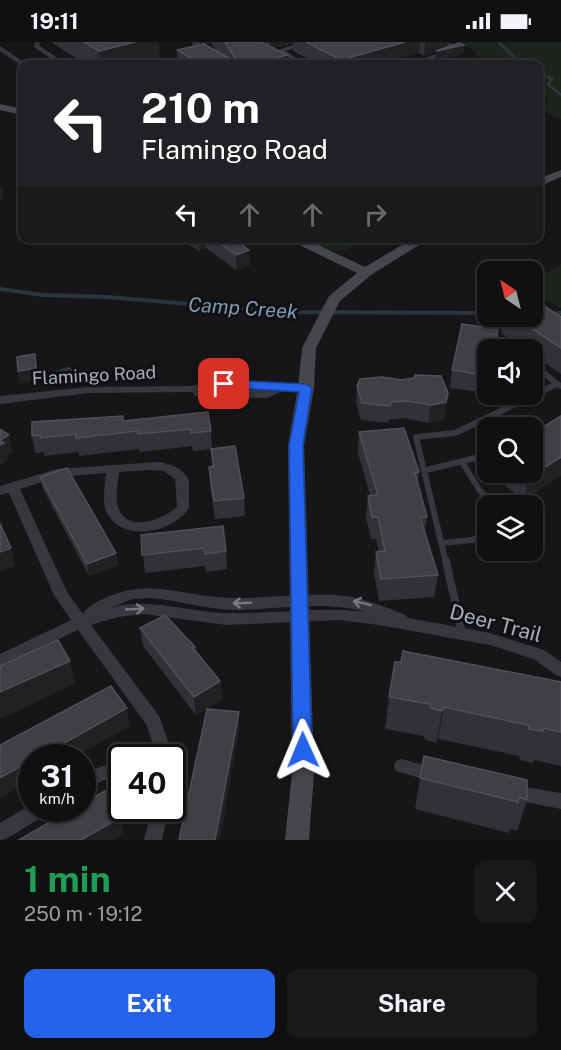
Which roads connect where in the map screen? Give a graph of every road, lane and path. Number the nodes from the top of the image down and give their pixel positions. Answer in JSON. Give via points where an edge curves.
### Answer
{"nodes":[{"id":1,"x":38,"y":42,"type":"edge"},
{"id":2,"x":196,"y":42,"type":"edge"},
{"id":3,"x":308,"y":42,"type":"edge"},
{"id":4,"x":447,"y":42,"type":"edge"},
{"id":5,"x":0,"y":48,"type":"edge"},
{"id":6,"x":197,"y":55,"type":"edge"},
{"id":7,"x":188,"y":57,"type":"edge"},
{"id":8,"x":57,"y":60,"type":"edge"},
{"id":9,"x":176,"y":60,"type":"edge"},
{"id":10,"x":296,"y":60,"type":"edge"},
{"id":11,"x":421,"y":60,"type":"edge"},
{"id":12,"x":18,"y":61,"type":"edge"},
{"id":13,"x":0,"y":107,"type":"edge"},
{"id":14,"x":18,"y":111,"type":"edge"},
{"id":15,"x":561,"y":173,"type":"edge"},
{"id":16,"x":543,"y":182,"type":"edge"},
{"id":17,"x":302,"y":243,"type":"edge"},
{"id":18,"x":416,"y":243,"type":"edge"},
{"id":19,"x":366,"y":273,"type":"junction"},
{"id":20,"x":543,"y":372,"type":"edge"},
{"id":21,"x":559,"y":385,"type":"edge"},
{"id":22,"x":306,"y":388,"type":"junction"},
{"id":23,"x":0,"y":400,"type":"edge"},
{"id":24,"x":406,"y":437,"type":"edge"},
{"id":25,"x":416,"y":437,"type":"junction"},
{"id":26,"x":477,"y":458,"type":"edge"},
{"id":27,"x":462,"y":462,"type":"junction"},
{"id":28,"x":113,"y":468,"type":"junction"},
{"id":29,"x":426,"y":470,"type":"junction"},
{"id":30,"x":6,"y":489,"type":"edge"},
{"id":31,"x":485,"y":495,"type":"edge"},
{"id":32,"x":477,"y":538,"type":"edge"},
{"id":33,"x":442,"y":543,"type":"junction"},
{"id":34,"x":301,"y":608,"type":"junction"},
{"id":35,"x":79,"y":623,"type":"junction"},
{"id":36,"x":462,"y":633,"type":"junction"},
{"id":37,"x":0,"y":661,"type":"edge"},
{"id":38,"x":561,"y":671,"type":"edge"},
{"id":39,"x":161,"y":744,"type":"edge"},
{"id":40,"x":402,"y":766,"type":"dead end"},
{"id":41,"x":457,"y":779,"type":"edge"},
{"id":42,"x":501,"y":790,"type":"edge"},
{"id":43,"x":561,"y":801,"type":"edge"},
{"id":44,"x":18,"y":822,"type":"edge"},
{"id":45,"x":157,"y":822,"type":"edge"},
{"id":46,"x":0,"y":833,"type":"edge"},
{"id":47,"x":153,"y":840,"type":"edge"},
{"id":48,"x":297,"y":840,"type":"edge"}],
"edges":[{"from":1,"to":8,"type":"lane","via":[[36,46]]},
{"from":2,"to":6,"type":"lane","via":[[206,53]]},
{"from":3,"to":10,"type":"street","via":[[281,50]]},
{"from":4,"to":11,"type":"street","via":[[454,51]]},
{"from":5,"to":12,"type":"street"},
{"from":7,"to":9,"type":"lane"},
{"from":13,"to":14,"type":"street"},
{"from":15,"to":16,"type":"street"},
{"from":17,"to":19,"type":"street"},
{"from":18,"to":19,"type":"street"},
{"from":19,"to":22,"type":"street","via":[[334,299],[323,317],[309,348]]},
{"from":20,"to":21,"type":"lane"},
{"from":21,"to":25,"type":"lane","via":[[455,433]]},
{"from":22,"to":23,"type":"street","name":"Flamingo Road","via":[[278,389],[268,394],[241,389],[197,393],[189,389],[89,390]]},
{"from":22,"to":34,"type":"street","via":[[296,445]]},
{"from":24,"to":25,"type":"lane"},
{"from":25,"to":29,"type":"lane"},
{"from":26,"to":27,"type":"lane"},
{"from":27,"to":29,"type":"lane"},
{"from":27,"to":31,"type":"lane"},
{"from":28,"to":28,"type":"street","via":[[158,466],[173,470],[184,485],[183,508],[160,524],[126,524],[112,508]]},
{"from":28,"to":30,"type":"street","via":[[57,473]]},
{"from":29,"to":33,"type":"lane"},
{"from":30,"to":35,"type":"street"},
{"from":32,"to":33,"type":"lane"},
{"from":33,"to":36,"type":"lane"},
{"from":34,"to":35,"type":"street","name":"Deer Trail","via":[[227,619],[144,608]]},
{"from":34,"to":36,"type":"street","name":"Deer Trail"},
{"from":34,"to":48,"type":"street","via":[[303,773]]},
{"from":35,"to":37,"type":"street","name":"Deer Trail"},
{"from":35,"to":39,"type":"street","via":[[153,721]]},
{"from":36,"to":38,"type":"street","name":"Deer Trail","via":[[539,654]]},
{"from":40,"to":41,"type":"street"},
{"from":42,"to":43,"type":"street"},
{"from":44,"to":46,"type":"street"},
{"from":45,"to":47,"type":"street"}]}
